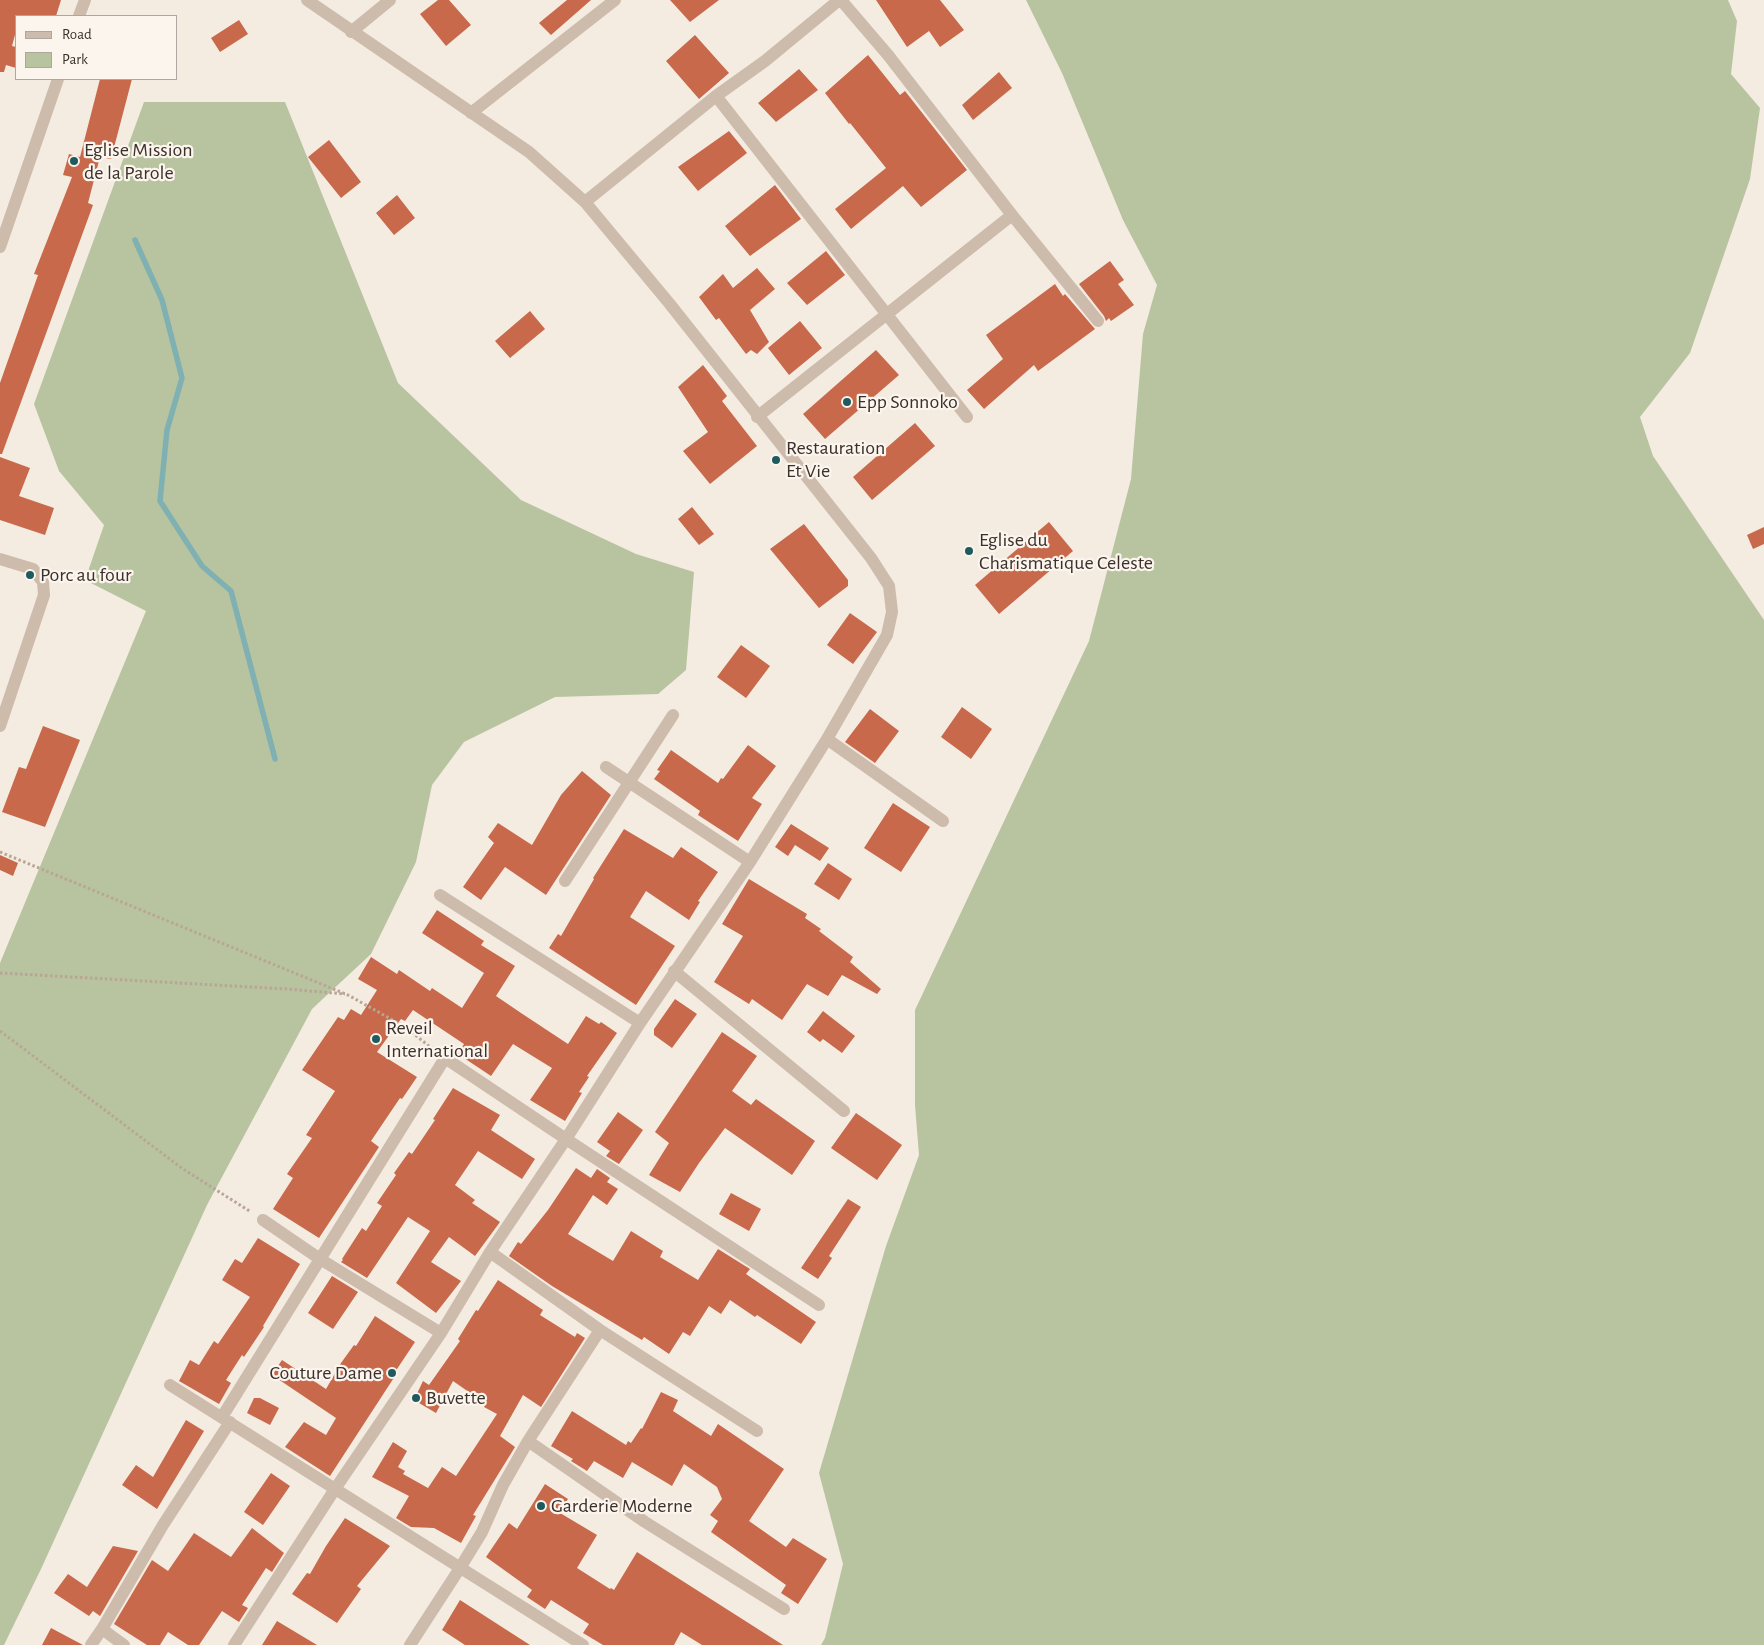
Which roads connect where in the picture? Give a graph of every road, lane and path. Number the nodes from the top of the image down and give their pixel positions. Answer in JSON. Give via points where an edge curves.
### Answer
{"nodes":[{"id":1,"x":85,"y":0,"type":"edge"},
{"id":2,"x":307,"y":0,"type":"edge"},
{"id":3,"x":390,"y":0,"type":"edge"},
{"id":4,"x":615,"y":0,"type":"edge"},
{"id":5,"x":840,"y":0,"type":"edge"},
{"id":6,"x":79,"y":15,"type":"edge"},
{"id":7,"x":351,"y":32,"type":"junction"},
{"id":8,"x":58,"y":80,"type":"edge"},
{"id":9,"x":716,"y":96,"type":"junction"},
{"id":10,"x":471,"y":113,"type":"junction"},
{"id":11,"x":585,"y":202,"type":"junction"},
{"id":12,"x":1012,"y":215,"type":"junction"},
{"id":13,"x":0,"y":247,"type":"edge"},
{"id":14,"x":886,"y":315,"type":"junction"},
{"id":15,"x":1098,"y":320,"type":"dead end"},
{"id":16,"x":757,"y":417,"type":"junction"},
{"id":17,"x":967,"y":417,"type":"dead end"},
{"id":18,"x":0,"y":559,"type":"edge"},
{"id":19,"x":673,"y":715,"type":"dead end"},
{"id":20,"x":0,"y":726,"type":"edge"},
{"id":21,"x":827,"y":739,"type":"junction"},
{"id":22,"x":606,"y":767,"type":"dead end"},
{"id":23,"x":629,"y":783,"type":"junction"},
{"id":24,"x":943,"y":821,"type":"dead end"},
{"id":25,"x":0,"y":852,"type":"edge"},
{"id":26,"x":750,"y":862,"type":"junction"},
{"id":27,"x":565,"y":881,"type":"dead end"},
{"id":28,"x":440,"y":896,"type":"dead end"},
{"id":29,"x":674,"y":971,"type":"junction"},
{"id":30,"x":0,"y":973,"type":"edge"},
{"id":31,"x":348,"y":994,"type":"junction"},
{"id":32,"x":640,"y":1023,"type":"junction"},
{"id":33,"x":0,"y":1031,"type":"edge"},
{"id":34,"x":445,"y":1058,"type":"junction"},
{"id":35,"x":844,"y":1111,"type":"dead end"},
{"id":36,"x":566,"y":1139,"type":"junction"},
{"id":37,"x":262,"y":1220,"type":"joint"},
{"id":38,"x":490,"y":1252,"type":"junction"},
{"id":39,"x":320,"y":1259,"type":"junction"},
{"id":40,"x":818,"y":1305,"type":"dead end"},
{"id":41,"x":600,"y":1330,"type":"junction"},
{"id":42,"x":441,"y":1333,"type":"junction"},
{"id":43,"x":170,"y":1385,"type":"dead end"},
{"id":44,"x":226,"y":1420,"type":"junction"},
{"id":45,"x":757,"y":1431,"type":"dead end"},
{"id":46,"x":528,"y":1441,"type":"junction"},
{"id":47,"x":336,"y":1489,"type":"junction"},
{"id":48,"x":460,"y":1568,"type":"junction"},
{"id":49,"x":784,"y":1609,"type":"dead end"},
{"id":50,"x":102,"y":1629,"type":"junction"},
{"id":51,"x":576,"y":1643,"type":"edge"},
{"id":52,"x":91,"y":1645,"type":"edge"},
{"id":53,"x":124,"y":1645,"type":"edge"},
{"id":54,"x":234,"y":1645,"type":"edge"},
{"id":55,"x":410,"y":1645,"type":"edge"}],
"edges":[{"from":1,"to":6,"type":"street"},
{"from":2,"to":7,"type":"street"},
{"from":3,"to":7,"type":"street"},
{"from":4,"to":10,"type":"street"},
{"from":5,"to":9,"type":"street"},
{"from":5,"to":12,"type":"street","via":[[888,55]]},
{"from":7,"to":10,"type":"street"},
{"from":8,"to":13,"type":"street"},
{"from":9,"to":11,"type":"street"},
{"from":9,"to":14,"type":"street"},
{"from":10,"to":11,"type":"street","via":[[528,152]]},
{"from":11,"to":16,"type":"street"},
{"from":12,"to":14,"type":"street"},
{"from":12,"to":15,"type":"street"},
{"from":14,"to":16,"type":"street"},
{"from":14,"to":17,"type":"street"},
{"from":16,"to":21,"type":"street","via":[[871,558],[889,586],[892,612],[887,634]]},
{"from":18,"to":20,"type":"street","via":[[33,568],[43,582],[44,595]]},
{"from":19,"to":23,"type":"street"},
{"from":21,"to":24,"type":"street"},
{"from":21,"to":26,"type":"street"},
{"from":22,"to":23,"type":"street"},
{"from":23,"to":26,"type":"street"},
{"from":23,"to":27,"type":"street"},
{"from":25,"to":31,"type":"path"},
{"from":26,"to":29,"type":"street"},
{"from":28,"to":32,"type":"street"},
{"from":29,"to":32,"type":"street"},
{"from":29,"to":35,"type":"street"},
{"from":30,"to":31,"type":"path"},
{"from":31,"to":34,"type":"path","via":[[405,1027]]},
{"from":32,"to":36,"type":"street"},
{"from":33,"to":37,"type":"path","via":[[184,1169]]},
{"from":34,"to":36,"type":"street"},
{"from":34,"to":39,"type":"street"},
{"from":36,"to":38,"type":"street"},
{"from":36,"to":40,"type":"street"},
{"from":37,"to":39,"type":"street"},
{"from":38,"to":41,"type":"street"},
{"from":38,"to":42,"type":"street"},
{"from":39,"to":42,"type":"street"},
{"from":39,"to":44,"type":"street"},
{"from":41,"to":45,"type":"street"},
{"from":41,"to":46,"type":"street"},
{"from":42,"to":47,"type":"street"},
{"from":43,"to":44,"type":"street"},
{"from":44,"to":47,"type":"street"},
{"from":44,"to":50,"type":"street"},
{"from":46,"to":48,"type":"street"},
{"from":46,"to":49,"type":"street","via":[[645,1522]]},
{"from":47,"to":48,"type":"street"},
{"from":47,"to":54,"type":"street"},
{"from":48,"to":51,"type":"street"},
{"from":48,"to":55,"type":"street"},
{"from":50,"to":52,"type":"street"},
{"from":50,"to":53,"type":"street"}]}
